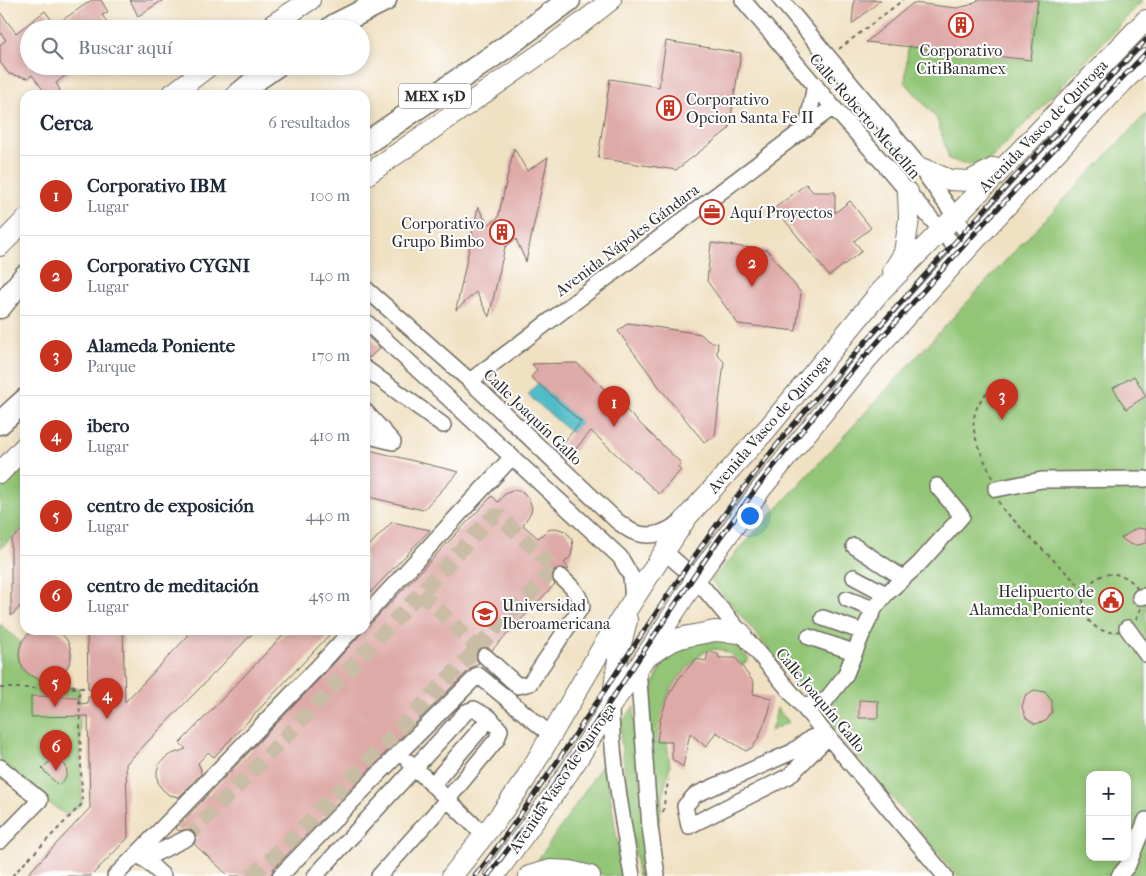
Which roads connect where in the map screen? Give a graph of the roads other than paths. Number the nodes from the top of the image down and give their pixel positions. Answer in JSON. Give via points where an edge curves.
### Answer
{"nodes":[{"id":1,"x":310,"y":0,"type":"edge"},
{"id":2,"x":385,"y":0,"type":"edge"},
{"id":3,"x":569,"y":0,"type":"edge"},
{"id":4,"x":611,"y":0,"type":"edge"},
{"id":5,"x":743,"y":0,"type":"edge"},
{"id":6,"x":781,"y":0,"type":"edge"},
{"id":7,"x":280,"y":20,"type":"edge"},
{"id":8,"x":346,"y":20,"type":"edge"},
{"id":9,"x":1146,"y":20,"type":"edge"},
{"id":10,"x":1146,"y":59,"type":"edge"},
{"id":11,"x":197,"y":75,"type":"edge"},
{"id":12,"x":263,"y":75,"type":"edge"},
{"id":13,"x":815,"y":84,"type":"junction"},
{"id":14,"x":178,"y":90,"type":"edge"},
{"id":15,"x":244,"y":90,"type":"edge"},
{"id":16,"x":833,"y":107,"type":"junction"},
{"id":17,"x":807,"y":128,"type":"junction"},
{"id":18,"x":370,"y":141,"type":"edge"},
{"id":19,"x":902,"y":145,"type":"junction"},
{"id":20,"x":1014,"y":157,"type":"junction"},
{"id":21,"x":884,"y":164,"type":"junction"},
{"id":22,"x":921,"y":168,"type":"junction"},
{"id":23,"x":370,"y":173,"type":"edge"},
{"id":24,"x":908,"y":192,"type":"junction"},
{"id":25,"x":948,"y":223,"type":"junction"},
{"id":26,"x":20,"y":225,"type":"edge"},
{"id":27,"x":0,"y":246,"type":"edge"},
{"id":28,"x":968,"y":249,"type":"junction"},
{"id":29,"x":20,"y":282,"type":"edge"},
{"id":30,"x":882,"y":290,"type":"junction"},
{"id":31,"x":370,"y":292,"type":"edge"},
{"id":32,"x":0,"y":307,"type":"edge"},
{"id":33,"x":370,"y":326,"type":"edge"},
{"id":34,"x":370,"y":372,"type":"edge"},
{"id":35,"x":470,"y":381,"type":"junction"},
{"id":36,"x":20,"y":405,"type":"edge"},
{"id":37,"x":370,"y":417,"type":"edge"},
{"id":38,"x":0,"y":423,"type":"edge"},
{"id":39,"x":443,"y":425,"type":"dead end"},
{"id":40,"x":370,"y":436,"type":"edge"},
{"id":41,"x":20,"y":451,"type":"edge"},
{"id":42,"x":512,"y":457,"type":"junction"},
{"id":43,"x":0,"y":473,"type":"edge"},
{"id":44,"x":1146,"y":479,"type":"edge"},
{"id":45,"x":937,"y":486,"type":"dead end"},
{"id":46,"x":996,"y":489,"type":"dead end"},
{"id":47,"x":687,"y":517,"type":"junction"},
{"id":48,"x":618,"y":521,"type":"junction"},
{"id":49,"x":600,"y":538,"type":"junction"},
{"id":50,"x":854,"y":546,"type":"dead end"},
{"id":51,"x":665,"y":552,"type":"junction"},
{"id":52,"x":561,"y":577,"type":"tunnel mouth"},
{"id":53,"x":854,"y":577,"type":"dead end"},
{"id":54,"x":903,"y":578,"type":"junction"},
{"id":55,"x":696,"y":579,"type":"junction"},
{"id":56,"x":886,"y":594,"type":"junction"},
{"id":57,"x":847,"y":599,"type":"dead end"},
{"id":58,"x":633,"y":601,"type":"junction"},
{"id":59,"x":874,"y":609,"type":"junction"},
{"id":60,"x":370,"y":611,"type":"edge"},
{"id":61,"x":823,"y":618,"type":"dead end"},
{"id":62,"x":1127,"y":628,"type":"road end"},
{"id":63,"x":863,"y":632,"type":"junction"},
{"id":64,"x":741,"y":633,"type":"junction"},
{"id":65,"x":347,"y":635,"type":"edge"},
{"id":66,"x":809,"y":637,"type":"dead end"},
{"id":67,"x":854,"y":652,"type":"junction"},
{"id":68,"x":1146,"y":654,"type":"edge"},
{"id":69,"x":486,"y":656,"type":"tunnel mouth"},
{"id":70,"x":641,"y":663,"type":"junction"},
{"id":71,"x":612,"y":704,"type":"junction"},
{"id":72,"x":804,"y":707,"type":"junction"},
{"id":73,"x":490,"y":718,"type":"junction"},
{"id":74,"x":551,"y":735,"type":"junction"},
{"id":75,"x":827,"y":735,"type":"junction"},
{"id":76,"x":399,"y":753,"type":"junction"},
{"id":77,"x":0,"y":767,"type":"edge"},
{"id":78,"x":415,"y":768,"type":"junction"},
{"id":79,"x":432,"y":786,"type":"junction"},
{"id":80,"x":447,"y":800,"type":"junction"},
{"id":81,"x":500,"y":816,"type":"junction"},
{"id":82,"x":1146,"y":820,"type":"edge"},
{"id":83,"x":484,"y":835,"type":"junction"},
{"id":84,"x":524,"y":836,"type":"junction"},
{"id":85,"x":187,"y":838,"type":"tunnel mouth"},
{"id":86,"x":0,"y":841,"type":"edge"},
{"id":87,"x":141,"y":856,"type":"junction"},
{"id":88,"x":115,"y":876,"type":"edge"},
{"id":89,"x":163,"y":876,"type":"edge"},
{"id":90,"x":280,"y":876,"type":"edge"},
{"id":91,"x":315,"y":876,"type":"edge"},
{"id":92,"x":379,"y":876,"type":"edge"},
{"id":93,"x":452,"y":876,"type":"edge"},
{"id":94,"x":494,"y":876,"type":"edge"},
{"id":95,"x":529,"y":876,"type":"edge"},
{"id":96,"x":590,"y":876,"type":"edge"},
{"id":97,"x":632,"y":876,"type":"edge"},
{"id":98,"x":657,"y":876,"type":"edge"},
{"id":99,"x":945,"y":876,"type":"edge"},
{"id":100,"x":1119,"y":876,"type":"edge"}],
"edges":[{"from":1,"to":7,"type":"main road"},
{"from":2,"to":8,"type":"highway"},
{"from":3,"to":18,"type":"highway","number":"MEX 15D"},
{"from":4,"to":23,"type":"main road","via":[[543,52]]},
{"from":5,"to":13,"type":"street","name":"Calle Roberto Medellín"},
{"from":6,"to":19,"type":"street","name":"Calle Roberto Medellín"},
{"from":9,"to":20,"type":"main road","name":"Avenida Vasco de Quiroga"},
{"from":10,"to":28,"type":"main road","name":"Avenida Vasco de Quiroga"},
{"from":11,"to":14,"type":"main road"},
{"from":12,"to":15,"type":"highway"},
{"from":13,"to":16,"type":"street","name":"Calle Roberto Medellín"},
{"from":13,"to":17,"type":"street"},
{"from":16,"to":17,"type":"street","name":"Avenida Nápoles Gándara"},
{"from":16,"to":21,"type":"street","name":"Calle Roberto Medellín"},
{"from":17,"to":35,"type":"street","name":"Avenida Nápoles Gándara"},
{"from":19,"to":21,"type":"street","via":[[900,162]]},
{"from":19,"to":22,"type":"street","name":"Calle Roberto Medellín"},
{"from":20,"to":22,"type":"main road","via":[[970,181],[950,180]]},
{"from":20,"to":25,"type":"main road","name":"Avenida Vasco de Quiroga"},
{"from":21,"to":24,"type":"street","name":"Calle Roberto Medellín"},
{"from":22,"to":25,"type":"street","name":"Calle Roberto Medellín"},
{"from":24,"to":25,"type":"street","name":"Calle Roberto Medellín"},
{"from":24,"to":30,"type":"main road","via":[[909,219],[904,253]]},
{"from":25,"to":28,"type":"street","name":"Calle Roberto Medellín"},
{"from":25,"to":30,"type":"main road","name":"Avenida Vasco de Quiroga"},
{"from":26,"to":27,"type":"main road"},
{"from":28,"to":55,"type":"main road","name":"Avenida Vasco de Quiroga","via":[[868,358],[795,446]]},
{"from":29,"to":32,"type":"highway"},
{"from":30,"to":47,"type":"main road","name":"Avenida Vasco de Quiroga","via":[[767,428]]},
{"from":31,"to":35,"type":"street","name":"Calle Joaquín Gallo"},
{"from":33,"to":42,"type":"street"},
{"from":34,"to":39,"type":"street"},
{"from":35,"to":48,"type":"street","name":"Calle Joaquín Gallo"},
{"from":36,"to":38,"type":"highway"},
{"from":37,"to":40,"type":"street","via":[[393,442]]},
{"from":41,"to":43,"type":"main road"},
{"from":42,"to":49,"type":"street"},
{"from":42,"to":60,"type":"street"},
{"from":44,"to":46,"type":"street","via":[[1042,480]]},
{"from":45,"to":54,"type":"street","via":[[962,516]]},
{"from":47,"to":48,"type":"street","name":"Calle Joaquín Gallo","via":[[666,532],[646,535],[634,533]]},
{"from":47,"to":51,"type":"main road","name":"Avenida Vasco de Quiroga"},
{"from":48,"to":49,"type":"street"},
{"from":49,"to":58,"type":"street","via":[[620,557],[629,572]]},
{"from":50,"to":54,"type":"street"},
{"from":51,"to":55,"type":"street","name":"Calle Joaquín Gallo"},
{"from":51,"to":58,"type":"main road","name":"Avenida Vasco de Quiroga"},
{"from":52,"to":69,"type":"street","via":[[580,597],[582,606],[530,683],[518,686]]},
{"from":53,"to":56,"type":"street"},
{"from":54,"to":56,"type":"street"},
{"from":55,"to":64,"type":"street","name":"Calle Joaquín Gallo"},
{"from":55,"to":70,"type":"main road","name":"Avenida Vasco de Quiroga"},
{"from":56,"to":59,"type":"street"},
{"from":57,"to":59,"type":"street"},
{"from":58,"to":71,"type":"main road","via":[[619,652]]},
{"from":58,"to":74,"type":"main road","name":"Avenida Vasco de Quiroga"},
{"from":59,"to":63,"type":"street"},
{"from":61,"to":63,"type":"street"},
{"from":62,"to":68,"type":"street"},
{"from":63,"to":67,"type":"street"},
{"from":64,"to":70,"type":"main road","via":[[715,631],[680,638]]},
{"from":64,"to":72,"type":"street","name":"Calle Joaquín Gallo"},
{"from":65,"to":87,"type":"street"},
{"from":66,"to":67,"type":"street"},
{"from":67,"to":72,"type":"street","via":[[845,676],[826,700]]},
{"from":70,"to":71,"type":"main road","name":"Avenida Vasco de Quiroga"},
{"from":70,"to":98,"type":"street","via":[[650,827]]},
{"from":71,"to":84,"type":"main road","name":"Avenida Vasco de Quiroga"},
{"from":71,"to":97,"type":"street","via":[[612,743]]},
{"from":72,"to":75,"type":"street","name":"Calle Joaquín Gallo"},
{"from":73,"to":78,"type":"street","via":[[474,709],[466,712]]},
{"from":73,"to":79,"type":"street"},
{"from":73,"to":80,"type":"street","via":[[500,730],[497,738]]},
{"from":74,"to":76,"type":"street","via":[[478,675]]},
{"from":74,"to":81,"type":"main road","name":"Avenida Vasco de Quiroga"},
{"from":75,"to":75,"type":"street","via":[[811,738],[792,752],[695,795],[684,806],[689,826],[789,776]]},
{"from":75,"to":99,"type":"street","name":"Calle Joaquín Gallo"},
{"from":76,"to":78,"type":"street"},
{"from":76,"to":90,"type":"street"},
{"from":77,"to":86,"type":"street","via":[[40,800]]},
{"from":78,"to":79,"type":"street"},
{"from":78,"to":91,"type":"street"},
{"from":79,"to":80,"type":"street"},
{"from":80,"to":83,"type":"street"},
{"from":80,"to":92,"type":"street"},
{"from":81,"to":83,"type":"main road","name":"Avenida Vasco de Quiroga"},
{"from":81,"to":84,"type":"main road","via":[[512,816]]},
{"from":82,"to":100,"type":"street","via":[[1128,865]]},
{"from":83,"to":93,"type":"main road","name":"Avenida Vasco de Quiroga"},
{"from":84,"to":94,"type":"main road","name":"Avenida Vasco de Quiroga"},
{"from":85,"to":87,"type":"street"},
{"from":87,"to":88,"type":"street"},
{"from":87,"to":89,"type":"street"},
{"from":95,"to":96,"type":"main road","via":[[550,870],[570,870]]}]}
